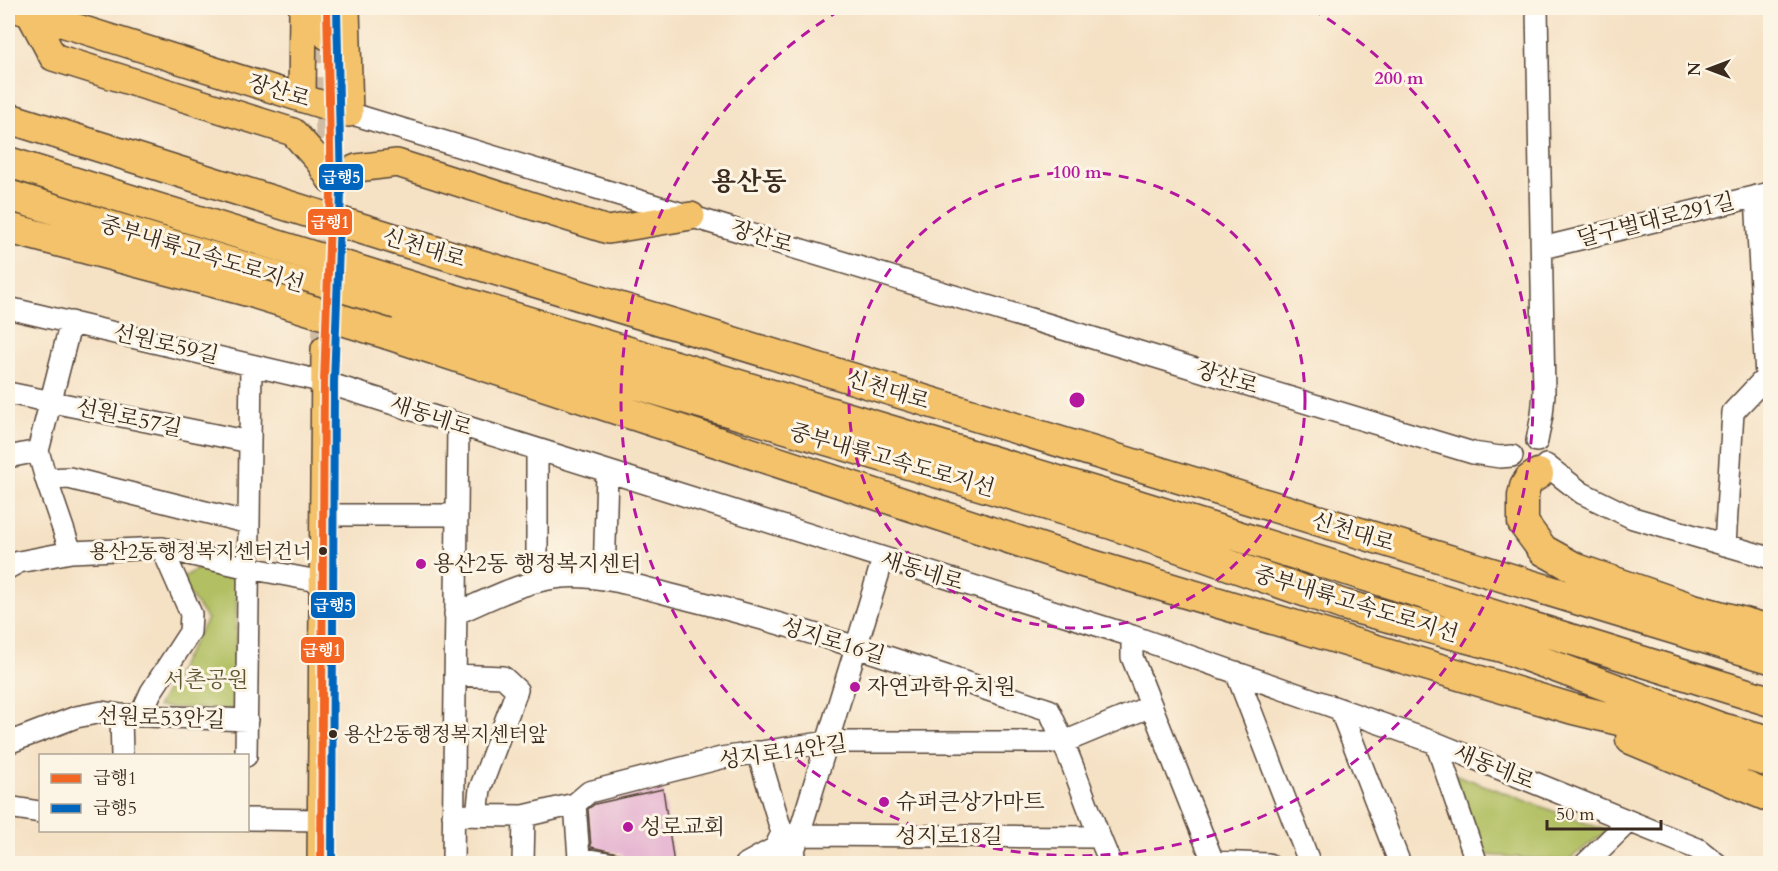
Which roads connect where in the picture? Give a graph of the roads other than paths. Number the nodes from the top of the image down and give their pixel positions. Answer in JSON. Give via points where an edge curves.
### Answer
{"nodes":[{"id":1,"x":303,"y":8,"type":"edge"},
{"id":2,"x":327,"y":8,"type":"edge"},
{"id":3,"x":346,"y":8,"type":"edge"},
{"id":4,"x":1537,"y":8,"type":"edge"},
{"id":5,"x":21,"y":10,"type":"edge"},
{"id":6,"x":327,"y":36,"type":"tunnel mouth"},
{"id":7,"x":302,"y":98,"type":"junction"},
{"id":8,"x":349,"y":113,"type":"junction"},
{"id":9,"x":8,"y":118,"type":"edge"},
{"id":10,"x":329,"y":140,"type":"tunnel mouth"},
{"id":11,"x":8,"y":162,"type":"edge"},
{"id":12,"x":330,"y":186,"type":"junction"},
{"id":13,"x":1763,"y":194,"type":"edge"},
{"id":14,"x":8,"y":195,"type":"edge"},
{"id":15,"x":691,"y":216,"type":"junction"},
{"id":16,"x":8,"y":228,"type":"edge"},
{"id":17,"x":1542,"y":248,"type":"junction"},
{"id":18,"x":8,"y":308,"type":"edge"},
{"id":19,"x":71,"y":322,"type":"junction"},
{"id":20,"x":325,"y":349,"type":"tunnel mouth"},
{"id":21,"x":251,"y":365,"type":"junction"},
{"id":22,"x":1768,"y":377,"type":"edge"},
{"id":23,"x":324,"y":382,"type":"junction"},
{"id":24,"x":8,"y":393,"type":"edge"},
{"id":25,"x":52,"y":402,"type":"junction"},
{"id":26,"x":458,"y":424,"type":"junction"},
{"id":27,"x":1537,"y":441,"type":"junction"},
{"id":28,"x":250,"y":442,"type":"junction"},
{"id":29,"x":537,"y":450,"type":"junction"},
{"id":30,"x":38,"y":451,"type":"junction"},
{"id":31,"x":1512,"y":456,"type":"junction"},
{"id":32,"x":8,"y":457,"type":"edge"},
{"id":33,"x":1542,"y":470,"type":"junction"},
{"id":34,"x":608,"y":472,"type":"junction"},
{"id":35,"x":46,"y":479,"type":"junction"},
{"id":36,"x":323,"y":515,"type":"junction"},
{"id":37,"x":457,"y":515,"type":"junction"},
{"id":38,"x":249,"y":523,"type":"junction"},
{"id":39,"x":1725,"y":545,"type":"junction"},
{"id":40,"x":162,"y":548,"type":"junction"},
{"id":41,"x":71,"y":552,"type":"junction"},
{"id":42,"x":1770,"y":558,"type":"edge"},
{"id":43,"x":883,"y":559,"type":"junction"},
{"id":44,"x":8,"y":568,"type":"edge"},
{"id":45,"x":249,"y":568,"type":"junction"},
{"id":46,"x":604,"y":579,"type":"junction"},
{"id":47,"x":537,"y":580,"type":"junction"},
{"id":48,"x":323,"y":582,"type":"junction"},
{"id":49,"x":456,"y":614,"type":"junction"},
{"id":50,"x":1770,"y":630,"type":"edge"},
{"id":51,"x":1132,"y":636,"type":"junction"},
{"id":52,"x":856,"y":647,"type":"junction"},
{"id":53,"x":1770,"y":658,"type":"edge"},
{"id":54,"x":1236,"y":672,"type":"junction"},
{"id":55,"x":455,"y":675,"type":"junction"},
{"id":56,"x":1770,"y":701,"type":"edge"},
{"id":57,"x":1151,"y":706,"type":"junction"},
{"id":58,"x":1340,"y":709,"type":"junction"},
{"id":59,"x":1573,"y":709,"type":"junction"},
{"id":60,"x":130,"y":716,"type":"junction"},
{"id":61,"x":247,"y":720,"type":"junction"},
{"id":62,"x":1770,"y":741,"type":"edge"},
{"id":63,"x":828,"y":742,"type":"junction"},
{"id":64,"x":1064,"y":742,"type":"junction"},
{"id":65,"x":8,"y":743,"type":"edge"},
{"id":66,"x":1436,"y":743,"type":"junction"},
{"id":67,"x":758,"y":753,"type":"junction"},
{"id":68,"x":122,"y":754,"type":"edge"},
{"id":69,"x":246,"y":754,"type":"edge"},
{"id":70,"x":1770,"y":762,"type":"edge"},
{"id":71,"x":1770,"y":797,"type":"edge"},
{"id":72,"x":575,"y":804,"type":"junction"},
{"id":73,"x":8,"y":807,"type":"edge"},
{"id":74,"x":39,"y":812,"type":"edge"},
{"id":75,"x":453,"y":815,"type":"junction"},
{"id":76,"x":477,"y":815,"type":"junction"},
{"id":77,"x":524,"y":816,"type":"junction"},
{"id":78,"x":249,"y":819,"type":"edge"},
{"id":79,"x":321,"y":820,"type":"junction"},
{"id":80,"x":1629,"y":821,"type":"junction"},
{"id":81,"x":790,"y":834,"type":"junction"},
{"id":82,"x":1099,"y":837,"type":"junction"},
{"id":83,"x":1213,"y":863,"type":"edge"},
{"id":84,"x":321,"y":864,"type":"edge"},
{"id":85,"x":453,"y":864,"type":"edge"},
{"id":86,"x":523,"y":864,"type":"edge"},
{"id":87,"x":614,"y":864,"type":"edge"},
{"id":88,"x":746,"y":864,"type":"edge"},
{"id":89,"x":790,"y":864,"type":"edge"},
{"id":90,"x":1111,"y":864,"type":"edge"},
{"id":91,"x":1268,"y":864,"type":"edge"},
{"id":92,"x":1310,"y":864,"type":"edge"},
{"id":93,"x":1400,"y":864,"type":"edge"},
{"id":94,"x":1477,"y":864,"type":"edge"},
{"id":95,"x":1584,"y":864,"type":"edge"},
{"id":96,"x":1717,"y":864,"type":"edge"}],
"edges":[{"from":1,"to":7,"type":"main road"},
{"from":2,"to":6,"type":"main road"},
{"from":3,"to":8,"type":"main road"},
{"from":4,"to":17,"type":"street"},
{"from":5,"to":7,"type":"main road","name":"장산로"},
{"from":5,"to":12,"type":"main road","via":[[53,57],[293,132],[319,161]]},
{"from":7,"to":8,"type":"main road","name":"장산로"},
{"from":8,"to":15,"type":"street","name":"장산로"},
{"from":9,"to":53,"type":"highway","name":"신천대로","bridge":true},
{"from":10,"to":12,"type":"main road"},
{"from":11,"to":56,"type":"highway","name":"중부내륙고속도로지선"},
{"from":12,"to":15,"type":"main road","via":[[357,168],[397,163],[608,230]]},
{"from":13,"to":17,"type":"street","name":"달구벌대로291길"},
{"from":13,"to":22,"type":"street"},
{"from":14,"to":62,"type":"highway","name":"중부내륙고속도로지선","via":[[1112,524],[1344,605],[1502,647],[1721,728]]},
{"from":15,"to":31,"type":"street","name":"장산로","via":[[1473,453]]},
{"from":16,"to":59,"type":"highway","bridge":true,"via":[[248,291],[388,334],[1079,561]]},
{"from":17,"to":27,"type":"street","via":[[1544,394]]},
{"from":18,"to":19,"type":"street","name":"선원로59길"},
{"from":19,"to":21,"type":"street","name":"선원로59길"},
{"from":19,"to":25,"type":"street"},
{"from":20,"to":23,"type":"main road"},
{"from":21,"to":23,"type":"street","name":"선원로59길"},
{"from":21,"to":28,"type":"street"},
{"from":22,"to":39,"type":"street","via":[[1733,412]]},
{"from":23,"to":26,"type":"street","name":"새동네로"},
{"from":23,"to":36,"type":"main road"},
{"from":24,"to":25,"type":"street","name":"선원로57길"},
{"from":25,"to":28,"type":"street","name":"선원로57길"},
{"from":25,"to":30,"type":"street"},
{"from":26,"to":29,"type":"street","name":"새동네로"},
{"from":26,"to":37,"type":"street"},
{"from":27,"to":31,"type":"street","via":[[1520,442]]},
{"from":27,"to":33,"type":"street","via":[[1548,453]]},
{"from":28,"to":38,"type":"street"},
{"from":29,"to":34,"type":"street","name":"새동네로"},
{"from":29,"to":47,"type":"street"},
{"from":30,"to":32,"type":"street"},
{"from":30,"to":35,"type":"street"},
{"from":31,"to":33,"type":"street","via":[[1520,472],[1532,475]]},
{"from":33,"to":39,"type":"street","via":[[1633,518]]},
{"from":33,"to":50,"type":"highway","via":[[1525,487],[1523,523],[1543,550],[1576,569],[1693,609]]},
{"from":34,"to":43,"type":"street","name":"새동네로"},
{"from":34,"to":46,"type":"street"},
{"from":35,"to":38,"type":"street","via":[[69,478]]},
{"from":35,"to":41,"type":"street"},
{"from":36,"to":37,"type":"street"},
{"from":36,"to":48,"type":"main road"},
{"from":37,"to":49,"type":"street"},
{"from":38,"to":45,"type":"street"},
{"from":39,"to":42,"type":"street"},
{"from":40,"to":41,"type":"street"},
{"from":40,"to":45,"type":"street"},
{"from":40,"to":60,"type":"street","via":[[191,614],[190,632],[151,692]]},
{"from":41,"to":44,"type":"street","via":[[19,562]]},
{"from":43,"to":51,"type":"street","name":"새동네로"},
{"from":43,"to":52,"type":"street"},
{"from":45,"to":48,"type":"street"},
{"from":45,"to":61,"type":"street"},
{"from":46,"to":47,"type":"street","name":"성지로16길"},
{"from":46,"to":52,"type":"street","name":"성지로16길"},
{"from":47,"to":49,"type":"street","name":"성지로16길"},
{"from":48,"to":79,"type":"main road"},
{"from":49,"to":55,"type":"street"},
{"from":51,"to":54,"type":"street","name":"새동네로"},
{"from":51,"to":57,"type":"street","via":[[1132,657]]},
{"from":52,"to":63,"type":"street"},
{"from":52,"to":64,"type":"street","name":"성지로16길","via":[[1049,710]]},
{"from":54,"to":58,"type":"street","name":"새동네로"},
{"from":54,"to":92,"type":"street"},
{"from":55,"to":75,"type":"street"},
{"from":55,"to":76,"type":"street","via":[[503,677],[518,690],[480,789]]},
{"from":57,"to":64,"type":"street","name":"성지로14안길"},
{"from":57,"to":83,"type":"street"},
{"from":58,"to":66,"type":"street","name":"새동네로"},
{"from":58,"to":93,"type":"street"},
{"from":59,"to":70,"type":"highway"},
{"from":59,"to":71,"type":"highway","via":[[1621,735]]},
{"from":60,"to":61,"type":"street","name":"선원로53안길"},
{"from":60,"to":65,"type":"street","name":"선원로53안길","via":[[102,711]]},
{"from":60,"to":68,"type":"street"},
{"from":61,"to":69,"type":"street"},
{"from":63,"to":64,"type":"street","name":"성지로14안길"},
{"from":63,"to":67,"type":"street","name":"성지로14안길"},
{"from":63,"to":81,"type":"street"},
{"from":64,"to":82,"type":"street","name":"성지로16길"},
{"from":66,"to":80,"type":"street","name":"새동네로"},
{"from":66,"to":94,"type":"street","name":"새동네로"},
{"from":67,"to":72,"type":"street","name":"성지로14안길","via":[[721,758],[589,792]]},
{"from":67,"to":81,"type":"street"},
{"from":72,"to":77,"type":"street","name":"성지로14안길"},
{"from":72,"to":87,"type":"street","via":[[579,858]]},
{"from":73,"to":74,"type":"street"},
{"from":75,"to":76,"type":"street","name":"성지로14안길"},
{"from":75,"to":85,"type":"street"},
{"from":76,"to":77,"type":"street","name":"성지로14안길"},
{"from":77,"to":86,"type":"street"},
{"from":78,"to":79,"type":"street"},
{"from":79,"to":84,"type":"main road"},
{"from":80,"to":95,"type":"street"},
{"from":80,"to":96,"type":"street","name":"새동네로","via":[[1698,849]]},
{"from":81,"to":82,"type":"street","name":"성지로18길"},
{"from":81,"to":88,"type":"street","via":[[775,848]]},
{"from":81,"to":89,"type":"street"},
{"from":82,"to":90,"type":"street","name":"성지로16길"},
{"from":83,"to":91,"type":"street"}]}
